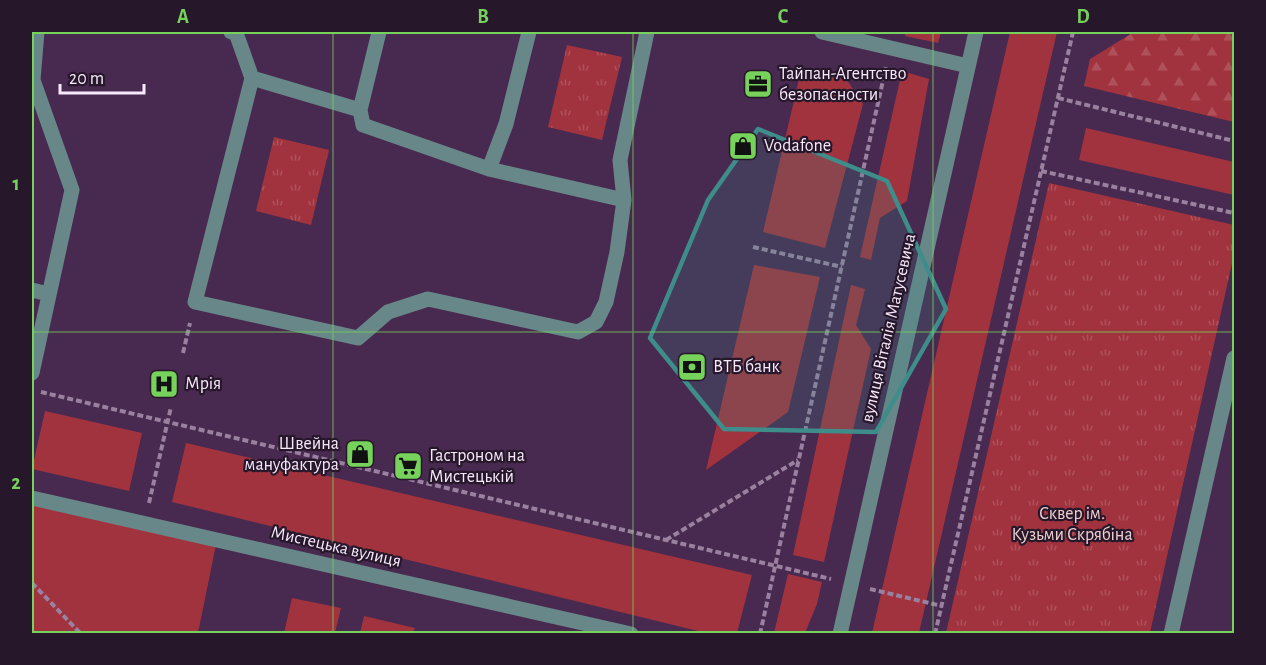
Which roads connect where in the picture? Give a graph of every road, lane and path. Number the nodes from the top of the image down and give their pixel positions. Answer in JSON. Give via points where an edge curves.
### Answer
{"nodes":[{"id":1,"x":37,"y":32,"type":"edge"},
{"id":2,"x":231,"y":32,"type":"edge"},
{"id":3,"x":379,"y":32,"type":"edge"},
{"id":4,"x":529,"y":32,"type":"edge"},
{"id":5,"x":647,"y":32,"type":"edge"},
{"id":6,"x":822,"y":32,"type":"edge"},
{"id":7,"x":976,"y":32,"type":"edge"},
{"id":8,"x":1073,"y":32,"type":"edge"},
{"id":9,"x":890,"y":47,"type":"junction"},
{"id":10,"x":968,"y":66,"type":"junction"},
{"id":11,"x":252,"y":78,"type":"junction"},
{"id":12,"x":1058,"y":98,"type":"junction"},
{"id":13,"x":360,"y":110,"type":"junction"},
{"id":14,"x":1234,"y":141,"type":"edge"},
{"id":15,"x":489,"y":169,"type":"junction"},
{"id":16,"x":1041,"y":171,"type":"junction"},
{"id":17,"x":624,"y":200,"type":"junction"},
{"id":18,"x":1234,"y":213,"type":"edge"},
{"id":19,"x":753,"y":247,"type":"dead end"},
{"id":20,"x":842,"y":267,"type":"junction"},
{"id":21,"x":32,"y":290,"type":"edge"},
{"id":22,"x":48,"y":294,"type":"junction"},
{"id":23,"x":195,"y":302,"type":"junction"},
{"id":24,"x":183,"y":353,"type":"dead end"},
{"id":25,"x":1234,"y":358,"type":"edge"},
{"id":26,"x":32,"y":373,"type":"edge"},
{"id":27,"x":32,"y":390,"type":"edge"},
{"id":28,"x":1231,"y":391,"type":"edge"},
{"id":29,"x":171,"y":407,"type":"dead end"},
{"id":30,"x":168,"y":422,"type":"junction"},
{"id":31,"x":799,"y":460,"type":"junction"},
{"id":32,"x":32,"y":498,"type":"edge"},
{"id":33,"x":144,"y":524,"type":"junction"},
{"id":34,"x":666,"y":540,"type":"junction"},
{"id":35,"x":775,"y":566,"type":"junction"},
{"id":36,"x":32,"y":583,"type":"edge"},
{"id":37,"x":852,"y":584,"type":"junction"},
{"id":38,"x":942,"y":606,"type":"junction"},
{"id":39,"x":81,"y":633,"type":"edge"},
{"id":40,"x":631,"y":633,"type":"edge"},
{"id":41,"x":760,"y":633,"type":"edge"},
{"id":42,"x":840,"y":633,"type":"edge"},
{"id":43,"x":935,"y":633,"type":"edge"},
{"id":44,"x":1171,"y":633,"type":"edge"}],
"edges":[{"from":1,"to":22,"type":"street","via":[[33,80],[72,190]]},
{"from":2,"to":11,"type":"street","via":[[236,33]]},
{"from":3,"to":13,"type":"street"},
{"from":4,"to":15,"type":"street","via":[[506,124]]},
{"from":5,"to":17,"type":"street","via":[[620,160]]},
{"from":6,"to":9,"type":"street"},
{"from":7,"to":10,"type":"street","name":"вулиця Віталія Матусевича"},
{"from":8,"to":12,"type":"path"},
{"from":9,"to":10,"type":"street"},
{"from":9,"to":20,"type":"path"},
{"from":10,"to":37,"type":"street","name":"вулиця Віталія Матусевича"},
{"from":11,"to":13,"type":"street"},
{"from":11,"to":23,"type":"street"},
{"from":12,"to":14,"type":"path"},
{"from":12,"to":16,"type":"path"},
{"from":13,"to":15,"type":"street","via":[[363,125]]},
{"from":15,"to":17,"type":"street"},
{"from":16,"to":18,"type":"path"},
{"from":16,"to":38,"type":"path"},
{"from":17,"to":23,"type":"street","via":[[606,302],[596,322],[579,332],[428,299],[388,312],[358,338]]},
{"from":19,"to":20,"type":"path"},
{"from":20,"to":31,"type":"path"},
{"from":21,"to":22,"type":"street"},
{"from":22,"to":26,"type":"street"},
{"from":23,"to":24,"type":"path"},
{"from":25,"to":28,"type":"street"},
{"from":27,"to":30,"type":"path"},
{"from":28,"to":44,"type":"street"},
{"from":29,"to":30,"type":"path"},
{"from":30,"to":33,"type":"path"},
{"from":30,"to":34,"type":"path"},
{"from":31,"to":34,"type":"path"},
{"from":31,"to":35,"type":"path"},
{"from":32,"to":33,"type":"street","name":"Мистецька вулиця"},
{"from":33,"to":40,"type":"street","name":"Мистецька вулиця"},
{"from":34,"to":35,"type":"path"},
{"from":35,"to":37,"type":"path"},
{"from":35,"to":41,"type":"path"},
{"from":36,"to":39,"type":"path"},
{"from":37,"to":38,"type":"path"},
{"from":37,"to":42,"type":"street","name":"вулиця Віталія Матусевича"},
{"from":38,"to":43,"type":"path"}]}
